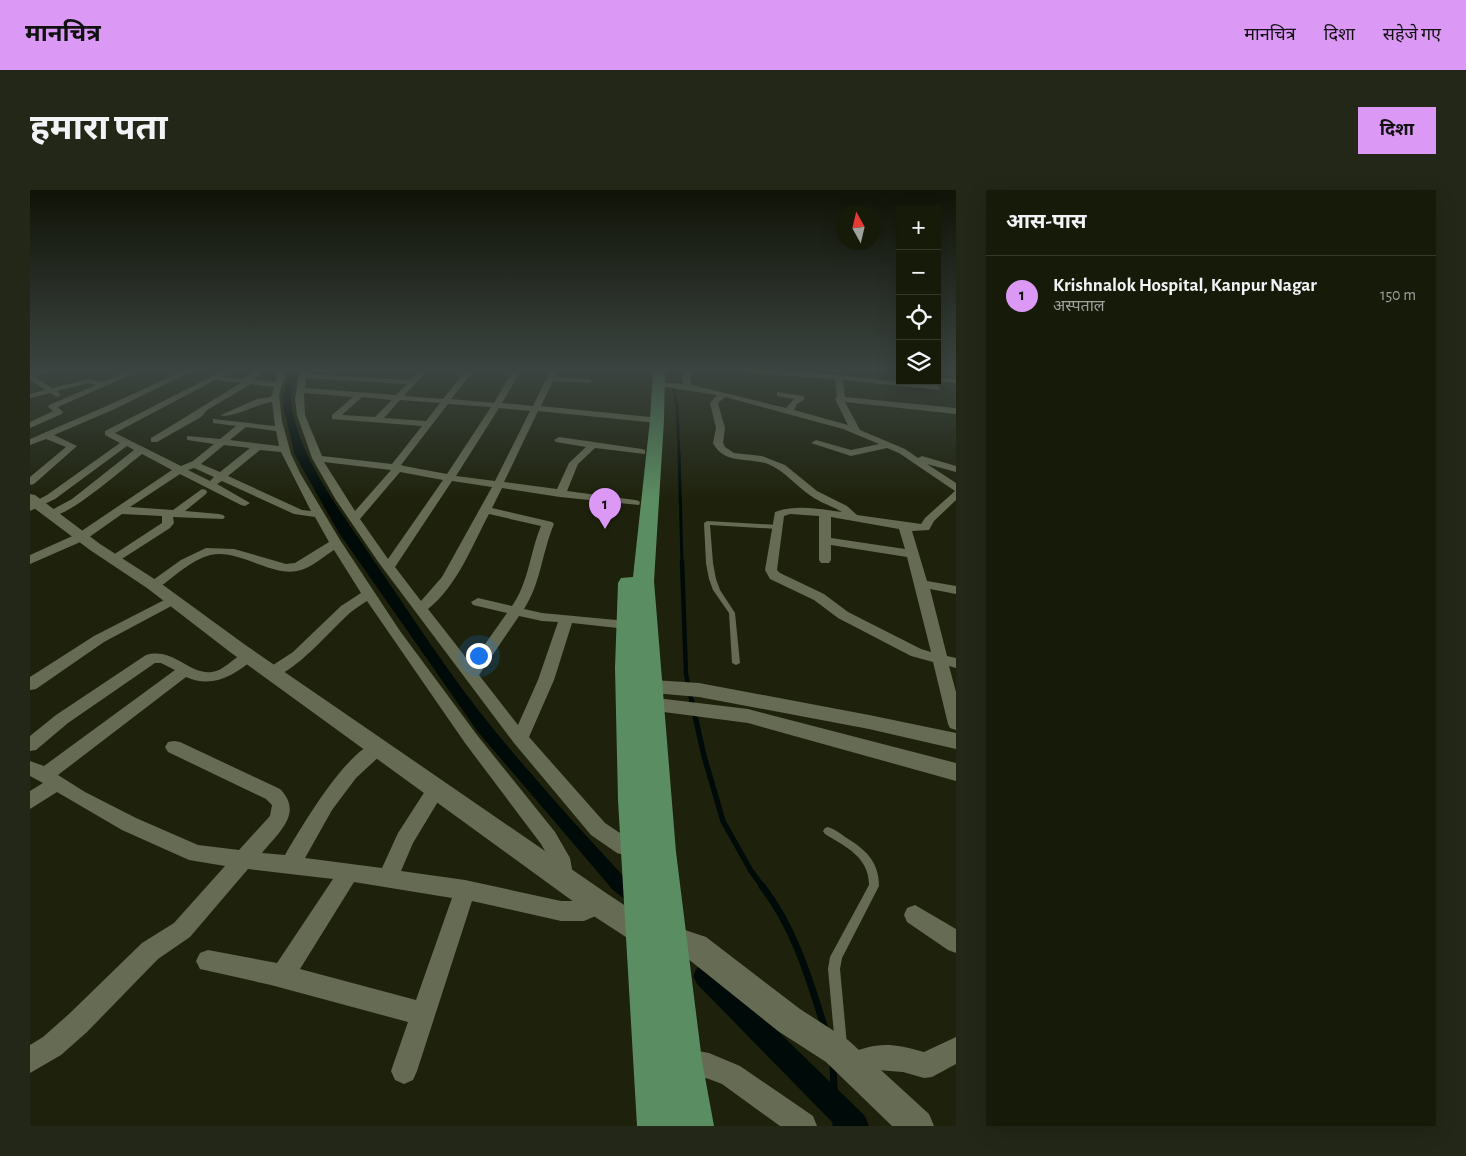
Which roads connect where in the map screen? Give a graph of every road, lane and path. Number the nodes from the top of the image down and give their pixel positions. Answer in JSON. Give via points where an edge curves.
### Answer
{"nodes":[{"id":1,"x":57,"y":413,"type":"edge"},
{"id":2,"x":98,"y":413,"type":"edge"},
{"id":3,"x":147,"y":413,"type":"edge"},
{"id":4,"x":200,"y":413,"type":"edge"},
{"id":5,"x":231,"y":413,"type":"edge"},
{"id":6,"x":278,"y":413,"type":"edge"},
{"id":7,"x":301,"y":413,"type":"edge"},
{"id":8,"x":339,"y":413,"type":"edge"},
{"id":9,"x":384,"y":413,"type":"edge"},
{"id":10,"x":437,"y":413,"type":"edge"},
{"id":11,"x":492,"y":413,"type":"edge"},
{"id":12,"x":534,"y":413,"type":"edge"},
{"id":13,"x":581,"y":413,"type":"edge"},
{"id":14,"x":652,"y":413,"type":"edge"},
{"id":15,"x":718,"y":413,"type":"edge"},
{"id":16,"x":792,"y":413,"type":"edge"},
{"id":17,"x":847,"y":413,"type":"edge"},
{"id":18,"x":922,"y":413,"type":"junction"},
{"id":19,"x":927,"y":413,"type":"edge"},
{"id":20,"x":225,"y":415,"type":"dead end"},
{"id":21,"x":907,"y":416,"type":"dead end"},
{"id":22,"x":377,"y":420,"type":"junction"},
{"id":23,"x":651,"y":420,"type":"junction"},
{"id":24,"x":956,"y":420,"type":"edge"},
{"id":25,"x":216,"y":421,"type":"dead end"},
{"id":26,"x":30,"y":424,"type":"edge"},
{"id":27,"x":429,"y":424,"type":"junction"},
{"id":28,"x":243,"y":425,"type":"junction"},
{"id":29,"x":280,"y":429,"type":"junction"},
{"id":30,"x":856,"y":431,"type":"junction"},
{"id":31,"x":45,"y":435,"type":"junction"},
{"id":32,"x":190,"y":438,"type":"dead end"},
{"id":33,"x":154,"y":440,"type":"dead end"},
{"id":34,"x":559,"y":440,"type":"dead end"},
{"id":35,"x":30,"y":442,"type":"edge"},
{"id":36,"x":127,"y":442,"type":"junction"},
{"id":37,"x":816,"y":443,"type":"dead end"},
{"id":38,"x":222,"y":444,"type":"junction"},
{"id":39,"x":593,"y":445,"type":"junction"},
{"id":40,"x":889,"y":445,"type":"junction"},
{"id":41,"x":258,"y":448,"type":"junction"},
{"id":42,"x":142,"y":449,"type":"junction"},
{"id":43,"x":285,"y":450,"type":"junction"},
{"id":44,"x":839,"y":450,"type":"junction"},
{"id":45,"x":642,"y":452,"type":"junction"},
{"id":46,"x":910,"y":456,"type":"junction"},
{"id":47,"x":317,"y":458,"type":"junction"},
{"id":48,"x":834,"y":461,"type":"dead end"},
{"id":49,"x":194,"y":464,"type":"junction"},
{"id":50,"x":397,"y":467,"type":"junction"},
{"id":51,"x":182,"y":469,"type":"junction"},
{"id":52,"x":956,"y":469,"type":"edge"},
{"id":53,"x":221,"y":477,"type":"junction"},
{"id":54,"x":451,"y":478,"type":"junction"},
{"id":55,"x":30,"y":482,"type":"edge"},
{"id":56,"x":500,"y":483,"type":"junction"},
{"id":57,"x":210,"y":484,"type":"junction"},
{"id":58,"x":956,"y":488,"type":"edge"},
{"id":59,"x":202,"y":492,"type":"dead end"},
{"id":60,"x":560,"y":494,"type":"junction"},
{"id":61,"x":956,"y":494,"type":"edge"},
{"id":62,"x":252,"y":498,"type":"junction"},
{"id":63,"x":635,"y":503,"type":"junction"},
{"id":64,"x":37,"y":506,"type":"edge"},
{"id":65,"x":119,"y":510,"type":"junction"},
{"id":66,"x":486,"y":510,"type":"junction"},
{"id":67,"x":171,"y":514,"type":"junction"},
{"id":68,"x":318,"y":514,"type":"junction"},
{"id":69,"x":824,"y":514,"type":"junction"},
{"id":70,"x":219,"y":517,"type":"junction"},
{"id":71,"x":854,"y":518,"type":"junction"},
{"id":72,"x":354,"y":519,"type":"junction"},
{"id":73,"x":209,"y":525,"type":"dead end"},
{"id":74,"x":904,"y":525,"type":"junction"},
{"id":75,"x":778,"y":527,"type":"junction"},
{"id":76,"x":81,"y":536,"type":"junction"},
{"id":77,"x":825,"y":541,"type":"junction"},
{"id":78,"x":336,"y":543,"type":"junction"},
{"id":79,"x":913,"y":554,"type":"junction"},
{"id":80,"x":30,"y":560,"type":"edge"},
{"id":81,"x":114,"y":560,"type":"junction"},
{"id":82,"x":825,"y":560,"type":"dead end"},
{"id":83,"x":389,"y":568,"type":"junction"},
{"id":84,"x":921,"y":584,"type":"junction"},
{"id":85,"x":153,"y":585,"type":"junction"},
{"id":86,"x":956,"y":590,"type":"edge"},
{"id":87,"x":368,"y":594,"type":"junction"},
{"id":88,"x":172,"y":600,"type":"junction"},
{"id":89,"x":478,"y":602,"type":"dead end"},
{"id":90,"x":420,"y":608,"type":"junction"},
{"id":91,"x":515,"y":612,"type":"junction"},
{"id":92,"x":566,"y":618,"type":"junction"},
{"id":93,"x":627,"y":625,"type":"junction"},
{"id":94,"x":249,"y":656,"type":"junction"},
{"id":95,"x":940,"y":660,"type":"junction"},
{"id":96,"x":736,"y":663,"type":"dead end"},
{"id":97,"x":956,"y":663,"type":"edge"},
{"id":98,"x":184,"y":671,"type":"junction"},
{"id":99,"x":37,"y":672,"type":"edge"},
{"id":100,"x":272,"y":672,"type":"junction"},
{"id":101,"x":471,"y":675,"type":"junction"},
{"id":102,"x":30,"y":685,"type":"edge"},
{"id":103,"x":699,"y":690,"type":"joint"},
{"id":104,"x":638,"y":695,"type":"junction"},
{"id":105,"x":676,"y":697,"type":"junction"},
{"id":106,"x":956,"y":724,"type":"edge"},
{"id":107,"x":520,"y":739,"type":"junction"},
{"id":108,"x":956,"y":741,"type":"edge"},
{"id":109,"x":30,"y":745,"type":"edge"},
{"id":110,"x":174,"y":747,"type":"dead end"},
{"id":111,"x":377,"y":748,"type":"junction"},
{"id":112,"x":956,"y":772,"type":"edge"},
{"id":113,"x":44,"y":775,"type":"edge"},
{"id":114,"x":436,"y":790,"type":"junction"},
{"id":115,"x":30,"y":801,"type":"edge"},
{"id":116,"x":828,"y":831,"type":"dead end"},
{"id":117,"x":245,"y":859,"type":"junction"},
{"id":118,"x":290,"y":865,"type":"junction"},
{"id":119,"x":349,"y":872,"type":"junction"},
{"id":120,"x":388,"y":878,"type":"junction"},
{"id":121,"x":564,"y":880,"type":"junction"},
{"id":122,"x":465,"y":890,"type":"junction"},
{"id":123,"x":649,"y":896,"type":"junction"},
{"id":124,"x":599,"y":904,"type":"junction"},
{"id":125,"x":915,"y":915,"type":"dead end"},
{"id":126,"x":956,"y":942,"type":"edge"},
{"id":127,"x":208,"y":961,"type":"dead end"},
{"id":128,"x":282,"y":976,"type":"junction"},
{"id":129,"x":423,"y":1014,"type":"junction"},
{"id":130,"x":956,"y":1050,"type":"edge"},
{"id":131,"x":843,"y":1057,"type":"junction"},
{"id":132,"x":30,"y":1060,"type":"edge"},
{"id":133,"x":681,"y":1060,"type":"junction"},
{"id":134,"x":404,"y":1071,"type":"dead end"},
{"id":135,"x":660,"y":1126,"type":"edge"},
{"id":136,"x":691,"y":1126,"type":"edge"},
{"id":137,"x":803,"y":1126,"type":"edge"},
{"id":138,"x":917,"y":1126,"type":"edge"}],
"edges":[{"from":1,"to":26,"type":"street"},
{"from":2,"to":31,"type":"street"},
{"from":3,"to":36,"type":"street","via":[[108,433]]},
{"from":4,"to":33,"type":"street"},
{"from":5,"to":20,"type":"street"},
{"from":6,"to":29,"type":"street"},
{"from":7,"to":47,"type":"street"},
{"from":8,"to":22,"type":"street","via":[[335,416]]},
{"from":9,"to":22,"type":"street"},
{"from":10,"to":27,"type":"street"},
{"from":11,"to":54,"type":"street"},
{"from":12,"to":56,"type":"street"},
{"from":13,"to":23,"type":"street"},
{"from":14,"to":23,"type":"highway"},
{"from":15,"to":71,"type":"street","via":[[720,449],[731,456],[757,458],[783,467],[822,499],[846,508]]},
{"from":16,"to":30,"type":"street"},
{"from":17,"to":30,"type":"street"},
{"from":18,"to":19,"type":"street"},
{"from":18,"to":21,"type":"street"},
{"from":18,"to":24,"type":"street"},
{"from":22,"to":27,"type":"street"},
{"from":23,"to":45,"type":"highway"},
{"from":23,"to":104,"type":"highway"},
{"from":25,"to":28,"type":"street"},
{"from":27,"to":50,"type":"street"},
{"from":28,"to":29,"type":"street"},
{"from":28,"to":38,"type":"street"},
{"from":29,"to":43,"type":"street"},
{"from":30,"to":40,"type":"street"},
{"from":31,"to":35,"type":"street"},
{"from":31,"to":55,"type":"street","via":[[72,446]]},
{"from":32,"to":38,"type":"street"},
{"from":34,"to":39,"type":"street"},
{"from":36,"to":42,"type":"street"},
{"from":36,"to":64,"type":"street"},
{"from":37,"to":44,"type":"street"},
{"from":38,"to":41,"type":"street"},
{"from":38,"to":49,"type":"street"},
{"from":39,"to":45,"type":"street"},
{"from":39,"to":60,"type":"street","via":[[577,459]]},
{"from":40,"to":44,"type":"street","via":[[858,452]]},
{"from":40,"to":46,"type":"street"},
{"from":41,"to":43,"type":"street"},
{"from":41,"to":53,"type":"street"},
{"from":42,"to":51,"type":"street"},
{"from":42,"to":64,"type":"street","via":[[76,501]]},
{"from":43,"to":68,"type":"street"},
{"from":44,"to":48,"type":"street"},
{"from":45,"to":63,"type":"highway"},
{"from":46,"to":52,"type":"street"},
{"from":46,"to":58,"type":"street"},
{"from":47,"to":50,"type":"street"},
{"from":47,"to":72,"type":"street"},
{"from":49,"to":51,"type":"street"},
{"from":49,"to":53,"type":"street"},
{"from":50,"to":54,"type":"street"},
{"from":50,"to":72,"type":"street"},
{"from":51,"to":57,"type":"street"},
{"from":51,"to":65,"type":"street"},
{"from":53,"to":57,"type":"street"},
{"from":53,"to":62,"type":"street"},
{"from":54,"to":56,"type":"street"},
{"from":54,"to":83,"type":"street"},
{"from":56,"to":60,"type":"street"},
{"from":56,"to":66,"type":"street"},
{"from":57,"to":62,"type":"street"},
{"from":59,"to":67,"type":"street"},
{"from":60,"to":63,"type":"street"},
{"from":61,"to":74,"type":"street","via":[[925,528]]},
{"from":62,"to":68,"type":"street","via":[[305,514]]},
{"from":62,"to":70,"type":"street"},
{"from":63,"to":93,"type":"highway"},
{"from":64,"to":76,"type":"street"},
{"from":65,"to":67,"type":"street"},
{"from":65,"to":76,"type":"street"},
{"from":66,"to":90,"type":"street","via":[[447,580]]},
{"from":66,"to":91,"type":"street","via":[[548,524],[525,598]]},
{"from":67,"to":70,"type":"street"},
{"from":67,"to":81,"type":"street","via":[[166,526]]},
{"from":68,"to":78,"type":"street"},
{"from":69,"to":71,"type":"street"},
{"from":69,"to":75,"type":"street","via":[[783,511],[779,514]]},
{"from":69,"to":77,"type":"street"},
{"from":70,"to":73,"type":"street"},
{"from":71,"to":74,"type":"street"},
{"from":72,"to":83,"type":"street"},
{"from":74,"to":79,"type":"street"},
{"from":75,"to":95,"type":"street","via":[[772,570],[775,576],[819,597],[843,615],[908,650]]},
{"from":75,"to":96,"type":"lane","via":[[707,522],[714,584],[732,613]]},
{"from":76,"to":80,"type":"street"},
{"from":76,"to":81,"type":"street"},
{"from":77,"to":79,"type":"street"},
{"from":77,"to":82,"type":"street"},
{"from":78,"to":85,"type":"street","via":[[294,568],[211,550]]},
{"from":78,"to":87,"type":"street"},
{"from":79,"to":84,"type":"street"},
{"from":81,"to":85,"type":"street"},
{"from":83,"to":90,"type":"street"},
{"from":84,"to":86,"type":"street"},
{"from":84,"to":95,"type":"street"},
{"from":85,"to":88,"type":"street"},
{"from":87,"to":100,"type":"street","via":[[346,609],[298,655]]},
{"from":87,"to":121,"type":"street","via":[[471,739],[548,838],[560,858]]},
{"from":88,"to":94,"type":"street"},
{"from":88,"to":99,"type":"street"},
{"from":89,"to":91,"type":"street"},
{"from":90,"to":101,"type":"street"},
{"from":91,"to":92,"type":"street"},
{"from":91,"to":101,"type":"street"},
{"from":92,"to":93,"type":"street"},
{"from":92,"to":107,"type":"street","via":[[557,652]]},
{"from":93,"to":104,"type":"highway"},
{"from":94,"to":98,"type":"street","via":[[214,677]]},
{"from":94,"to":100,"type":"street"},
{"from":95,"to":97,"type":"street"},
{"from":95,"to":106,"type":"street"},
{"from":98,"to":109,"type":"street","via":[[166,659],[151,658]]},
{"from":98,"to":113,"type":"street"},
{"from":99,"to":102,"type":"street"},
{"from":100,"to":111,"type":"street"},
{"from":101,"to":107,"type":"street"},
{"from":103,"to":105,"type":"street"},
{"from":103,"to":108,"type":"street"},
{"from":104,"to":105,"type":"street"},
{"from":104,"to":123,"type":"highway"},
{"from":104,"to":123,"type":"highway"},
{"from":105,"to":112,"type":"street"},
{"from":107,"to":123,"type":"street","via":[[598,829],[624,847]]},
{"from":110,"to":117,"type":"street","via":[[273,794],[282,802],[277,821]]},
{"from":111,"to":114,"type":"street"},
{"from":111,"to":118,"type":"street","via":[[350,773],[325,805]]},
{"from":113,"to":115,"type":"street"},
{"from":113,"to":117,"type":"street","via":[[129,824],[196,854]]},
{"from":114,"to":120,"type":"street","via":[[405,839]]},
{"from":114,"to":121,"type":"street"},
{"from":116,"to":131,"type":"lane","via":[[857,850],[868,861],[875,877],[874,886],[836,957],[834,969]]},
{"from":117,"to":118,"type":"street"},
{"from":117,"to":132,"type":"street","via":[[182,930],[150,951],[78,1023]]},
{"from":118,"to":119,"type":"street"},
{"from":119,"to":120,"type":"street"},
{"from":119,"to":128,"type":"street"},
{"from":120,"to":122,"type":"street"},
{"from":121,"to":124,"type":"street"},
{"from":122,"to":124,"type":"street","via":[[561,911],[584,911]]},
{"from":122,"to":129,"type":"street"},
{"from":123,"to":124,"type":"street"},
{"from":123,"to":131,"type":"street","via":[[696,947],[789,1020]]},
{"from":123,"to":133,"type":"highway"},
{"from":123,"to":135,"type":"highway"},
{"from":125,"to":126,"type":"street"},
{"from":127,"to":128,"type":"street"},
{"from":128,"to":129,"type":"street"},
{"from":129,"to":134,"type":"street"},
{"from":130,"to":131,"type":"street","via":[[924,1065],[903,1059]]},
{"from":131,"to":138,"type":"street"},
{"from":133,"to":136,"type":"highway"},
{"from":133,"to":137,"type":"street","via":[[731,1075]]}]}
